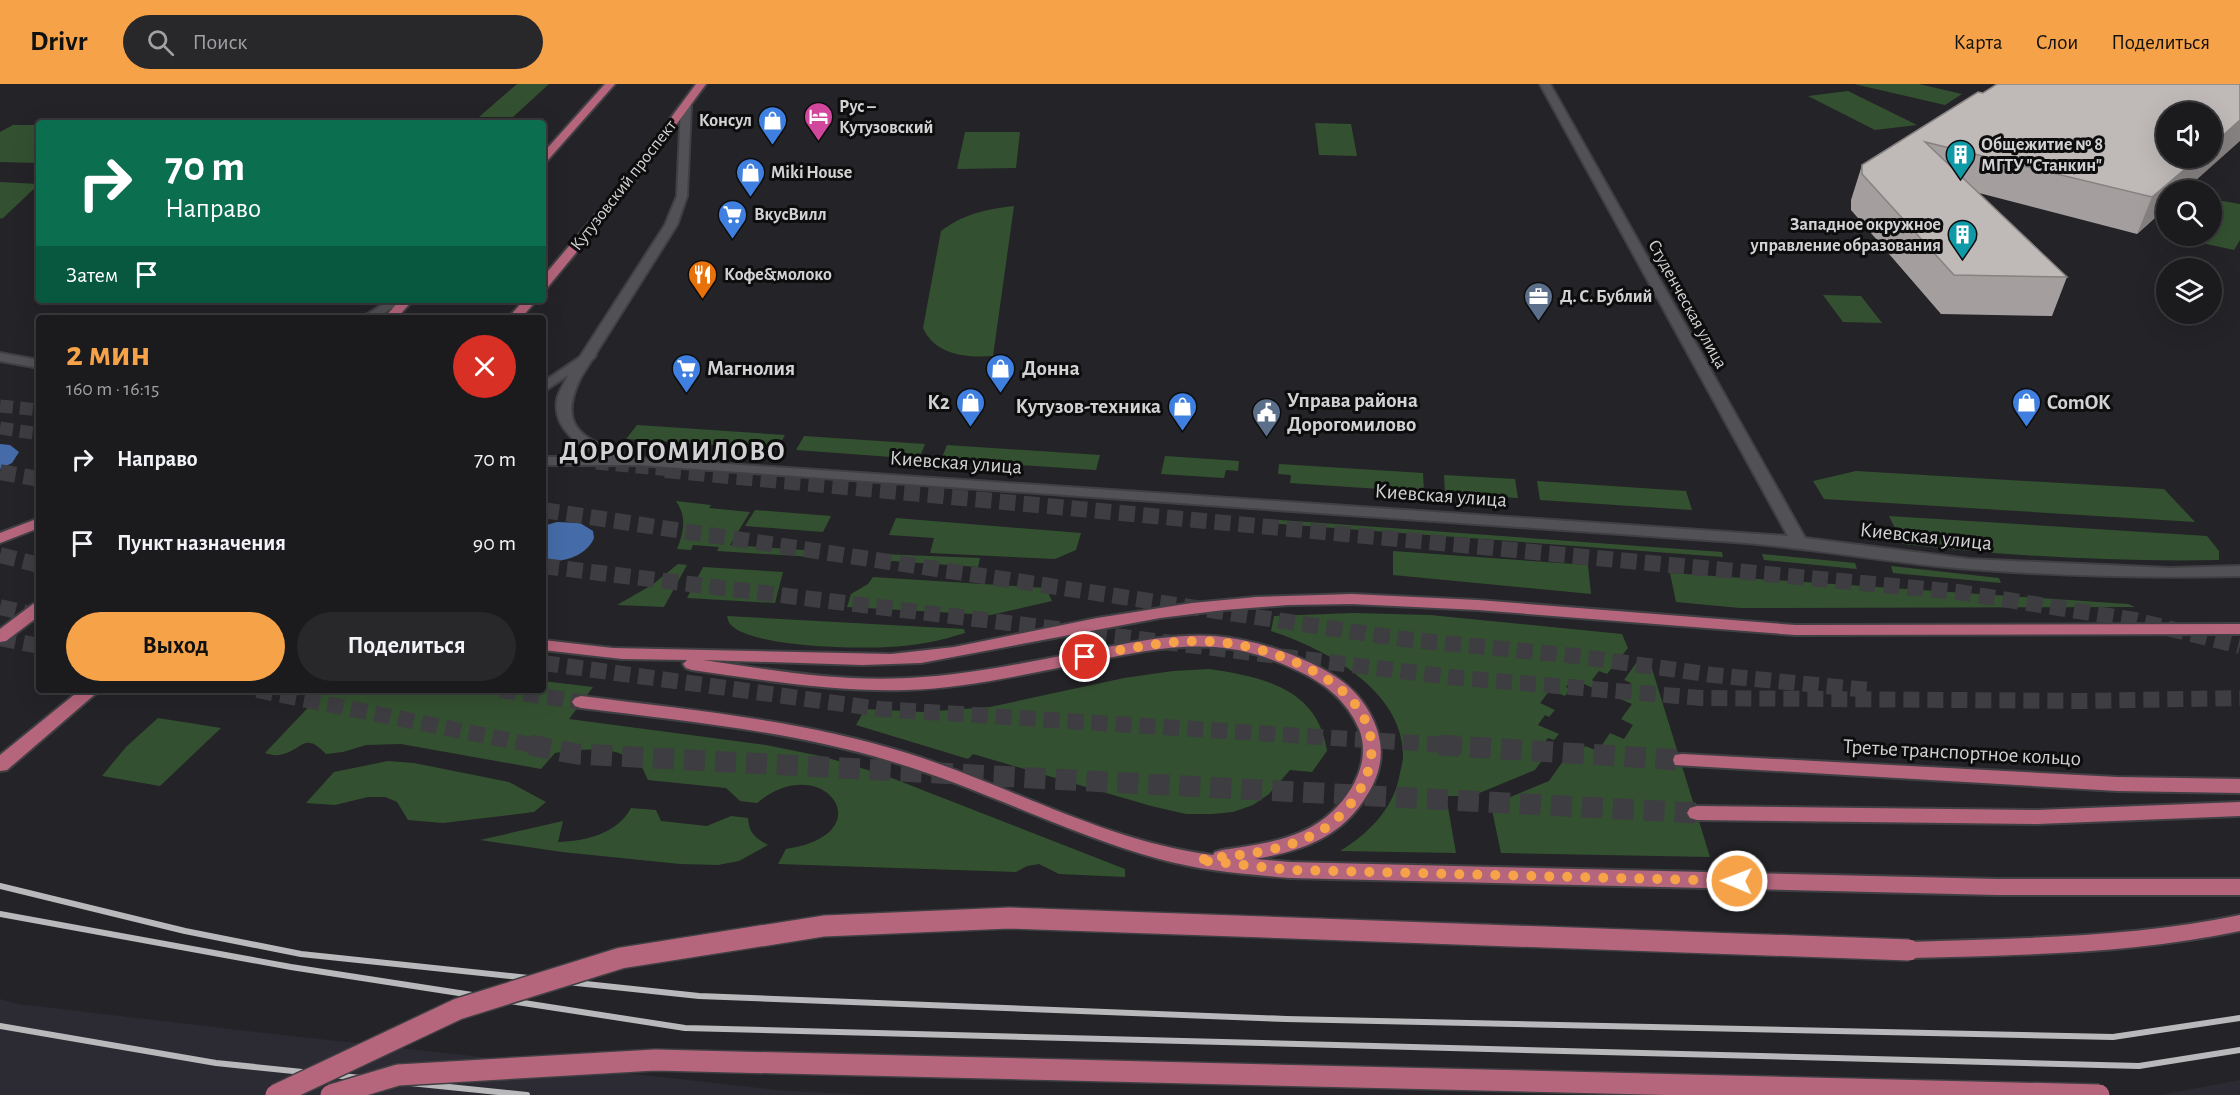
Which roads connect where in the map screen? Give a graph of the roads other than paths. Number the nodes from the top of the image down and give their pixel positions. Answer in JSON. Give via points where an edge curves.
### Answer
{"nodes":[{"id":1,"x":610,"y":84,"type":"edge"},
{"id":2,"x":701,"y":84,"type":"edge"},
{"id":3,"x":1545,"y":84,"type":"edge"},
{"id":4,"x":686,"y":106,"type":"junction"},
{"id":5,"x":546,"y":156,"type":"edge"},
{"id":6,"x":546,"y":281,"type":"edge"},
{"id":7,"x":394,"y":303,"type":"edge"},
{"id":8,"x":404,"y":303,"type":"edge"},
{"id":9,"x":528,"y":303,"type":"edge"},
{"id":10,"x":372,"y":315,"type":"edge"},
{"id":11,"x":393,"y":315,"type":"edge"},
{"id":12,"x":517,"y":315,"type":"edge"},
{"id":13,"x":589,"y":355,"type":"junction"},
{"id":14,"x":0,"y":357,"type":"edge"},
{"id":15,"x":36,"y":363,"type":"edge"},
{"id":16,"x":546,"y":386,"type":"edge"},
{"id":17,"x":546,"y":461,"type":"edge"},
{"id":18,"x":638,"y":461,"type":"junction"},
{"id":19,"x":36,"y":524,"type":"edge"},
{"id":20,"x":0,"y":538,"type":"edge"},
{"id":21,"x":1799,"y":542,"type":"junction"},
{"id":22,"x":2240,"y":571,"type":"edge"},
{"id":23,"x":36,"y":610,"type":"edge"},
{"id":24,"x":2240,"y":629,"type":"edge"},
{"id":25,"x":0,"y":637,"type":"edge"},
{"id":26,"x":546,"y":645,"type":"edge"},
{"id":27,"x":612,"y":653,"type":"junction"},
{"id":28,"x":87,"y":693,"type":"edge"},
{"id":29,"x":581,"y":702,"type":"tunnel mouth"},
{"id":30,"x":1682,"y":760,"type":"tunnel mouth"},
{"id":31,"x":0,"y":765,"type":"edge"},
{"id":32,"x":2240,"y":786,"type":"edge"},
{"id":33,"x":2240,"y":809,"type":"edge"},
{"id":34,"x":1697,"y":813,"type":"tunnel mouth"},
{"id":35,"x":1197,"y":860,"type":"junction"},
{"id":36,"x":2240,"y":887,"type":"edge"},
{"id":37,"x":2240,"y":923,"type":"edge"},
{"id":38,"x":276,"y":1095,"type":"edge"},
{"id":39,"x":331,"y":1095,"type":"edge"},
{"id":40,"x":2099,"y":1095,"type":"edge"}],
"edges":[{"from":1,"to":5,"type":"main road"},
{"from":2,"to":4,"type":"main road","name":"Кутузовский проспект"},
{"from":3,"to":21,"type":"street","name":"Студенческая улица"},
{"from":4,"to":6,"type":"main road","name":"Кутузовский проспект"},
{"from":4,"to":13,"type":"street","name":"Киевская улица","via":[[682,196],[671,225]]},
{"from":7,"to":10,"type":"street"},
{"from":8,"to":11,"type":"main road"},
{"from":9,"to":12,"type":"main road"},
{"from":13,"to":16,"type":"street"},
{"from":13,"to":18,"type":"street","name":"Киевская улица","via":[[564,399],[566,418],[574,433],[588,445]]},
{"from":14,"to":15,"type":"street"},
{"from":17,"to":18,"type":"street","name":"Киевская улица"},
{"from":18,"to":21,"type":"street","name":"Киевская улица"},
{"from":19,"to":20,"type":"main road"},
{"from":21,"to":22,"type":"street","name":"Киевская улица","via":[[1969,564],[2170,573]]},
{"from":23,"to":25,"type":"main road"},
{"from":24,"to":27,"type":"main road","via":[[1795,630],[1484,604],[1390,599],[1285,600],[1164,612],[964,652],[905,659]]},
{"from":26,"to":27,"type":"main road"},
{"from":27,"to":35,"type":"main road","via":[[849,683],[908,684],[978,677],[1150,644],[1202,641],[1239,645],[1285,658],[1341,688],[1360,709],[1372,740],[1371,767],[1358,794],[1338,818],[1313,835],[1268,850]]},
{"from":28,"to":31,"type":"main road"},
{"from":29,"to":35,"type":"main road","via":[[782,728],[839,740],[972,781],[1111,836]]},
{"from":30,"to":32,"type":"main road","name":"Третье транспортное кольцо","via":[[2117,784]]},
{"from":33,"to":34,"type":"main road","via":[[2037,817]]},
{"from":35,"to":36,"type":"main road","via":[[1290,870],[1997,887]]},
{"from":37,"to":38,"type":"main road","bridge":true,"via":[[2202,933],[2074,944],[1909,950],[1009,918],[824,926],[621,958],[469,1005]]},
{"from":39,"to":40,"type":"main road","bridge":true,"via":[[398,1075],[655,1060]]}]}
